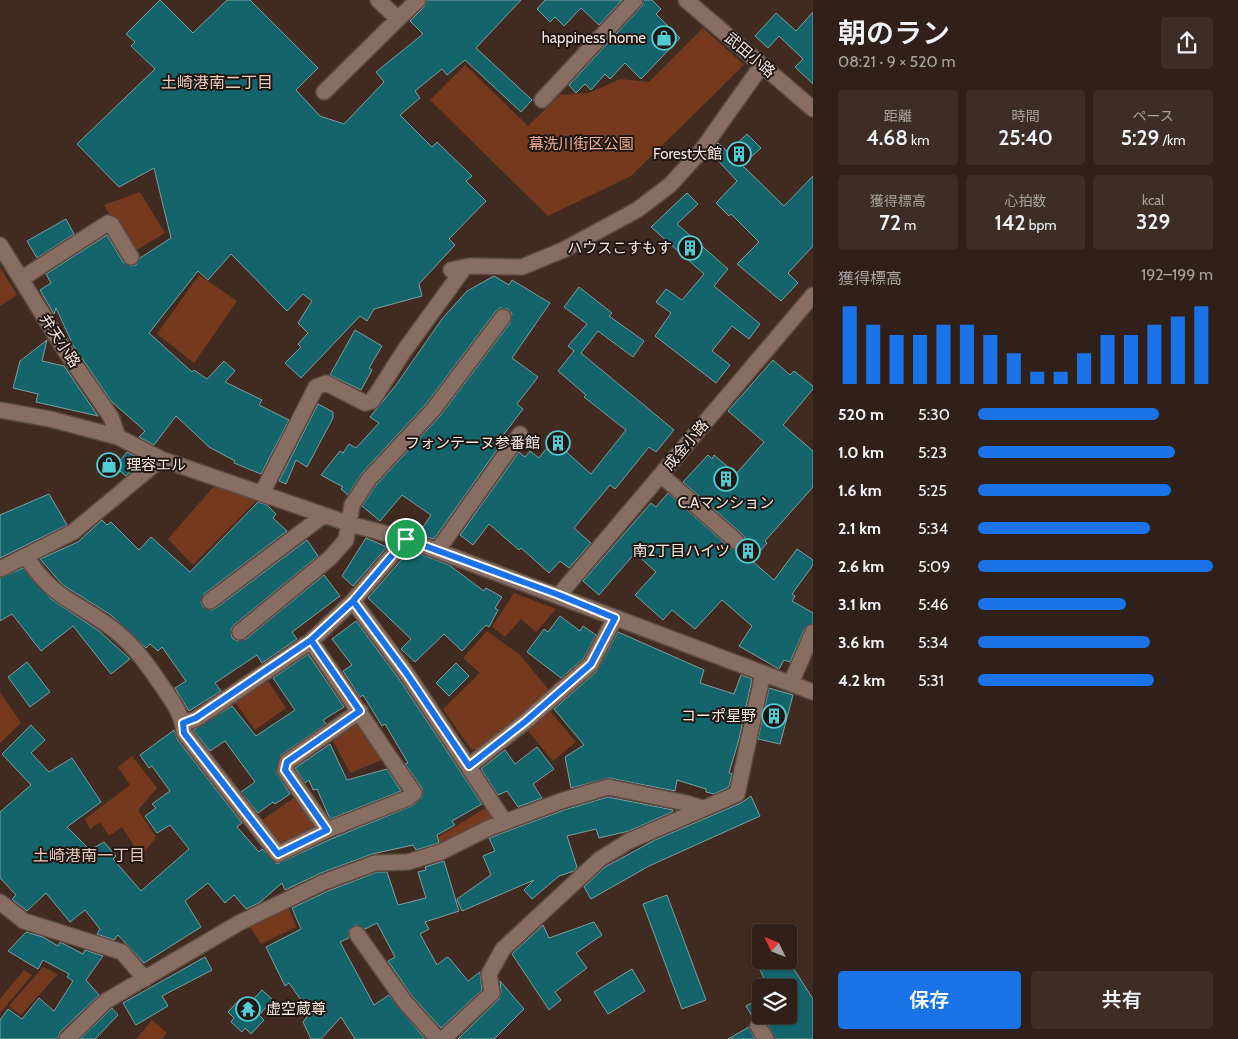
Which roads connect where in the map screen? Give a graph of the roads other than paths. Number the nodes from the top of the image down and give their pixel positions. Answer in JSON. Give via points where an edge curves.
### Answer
{"nodes":[{"id":1,"x":378,"y":0,"type":"edge"},
{"id":2,"x":418,"y":0,"type":"edge"},
{"id":3,"x":635,"y":0,"type":"edge"},
{"id":4,"x":686,"y":0,"type":"edge"},
{"id":5,"x":398,"y":19,"type":"junction"},
{"id":6,"x":762,"y":65,"type":"junction"},
{"id":7,"x":324,"y":92,"type":"dead end"},
{"id":8,"x":542,"y":100,"type":"dead end"},
{"id":9,"x":813,"y":109,"type":"edge"},
{"id":10,"x":0,"y":245,"type":"edge"},
{"id":11,"x":131,"y":257,"type":"dead end"},
{"id":12,"x":21,"y":279,"type":"junction"},
{"id":13,"x":813,"y":295,"type":"edge"},
{"id":14,"x":503,"y":317,"type":"dead end"},
{"id":15,"x":0,"y":410,"type":"edge"},
{"id":16,"x":520,"y":434,"type":"dead end"},
{"id":17,"x":118,"y":437,"type":"junction"},
{"id":18,"x":161,"y":459,"type":"junction"},
{"id":19,"x":661,"y":475,"type":"junction"},
{"id":20,"x":262,"y":493,"type":"junction"},
{"id":21,"x":324,"y":515,"type":"junction"},
{"id":22,"x":350,"y":524,"type":"junction"},
{"id":23,"x":406,"y":539,"type":"junction"},
{"id":24,"x":736,"y":541,"type":"dead end"},
{"id":25,"x":437,"y":551,"type":"junction"},
{"id":26,"x":26,"y":556,"type":"junction"},
{"id":27,"x":0,"y":569,"type":"edge"},
{"id":28,"x":559,"y":595,"type":"junction"},
{"id":29,"x":210,"y":601,"type":"dead end"},
{"id":30,"x":353,"y":601,"type":"junction"},
{"id":31,"x":615,"y":618,"type":"junction"},
{"id":32,"x":240,"y":632,"type":"dead end"},
{"id":33,"x":813,"y":632,"type":"edge"},
{"id":34,"x":311,"y":640,"type":"junction"},
{"id":35,"x":763,"y":673,"type":"junction"},
{"id":36,"x":791,"y":683,"type":"junction"},
{"id":37,"x":813,"y":692,"type":"edge"},
{"id":38,"x":360,"y":711,"type":"junction"},
{"id":39,"x":183,"y":723,"type":"junction"},
{"id":40,"x":469,"y":766,"type":"junction"},
{"id":41,"x":702,"y":808,"type":"junction"},
{"id":42,"x":505,"y":822,"type":"junction"},
{"id":43,"x":327,"y":830,"type":"junction"},
{"id":44,"x":0,"y":902,"type":"edge"},
{"id":45,"x":357,"y":934,"type":"dead end"},
{"id":46,"x":145,"y":979,"type":"junction"},
{"id":47,"x":67,"y":1039,"type":"edge"},
{"id":48,"x":438,"y":1039,"type":"edge"},
{"id":49,"x":443,"y":1039,"type":"edge"}],
"edges":[{"from":1,"to":5,"type":"street"},
{"from":2,"to":5,"type":"street"},
{"from":3,"to":8,"type":"street"},
{"from":4,"to":6,"type":"street","name":"武田小路"},
{"from":5,"to":7,"type":"street"},
{"from":6,"to":9,"type":"street","name":"武田小路"},
{"from":6,"to":20,"type":"street","via":[[701,151],[670,184],[637,210],[562,250],[522,267],[458,269],[372,401],[365,403],[326,383],[316,387]]},
{"from":10,"to":12,"type":"street","name":"弁天小路"},
{"from":11,"to":12,"type":"street","via":[[108,223]]},
{"from":12,"to":17,"type":"street","name":"弁天小路","via":[[111,418]]},
{"from":13,"to":19,"type":"street","name":"成金小路"},
{"from":14,"to":22,"type":"street","via":[[433,410],[369,479],[352,505]]},
{"from":15,"to":17,"type":"street"},
{"from":16,"to":25,"type":"street"},
{"from":17,"to":18,"type":"street"},
{"from":18,"to":20,"type":"street"},
{"from":18,"to":26,"type":"street","via":[[72,532]]},
{"from":19,"to":24,"type":"street"},
{"from":19,"to":28,"type":"street","name":"成金小路"},
{"from":20,"to":21,"type":"street"},
{"from":21,"to":22,"type":"street"},
{"from":21,"to":29,"type":"street"},
{"from":22,"to":23,"type":"street"},
{"from":22,"to":32,"type":"street","via":[[346,540],[330,558]]},
{"from":23,"to":25,"type":"street"},
{"from":23,"to":30,"type":"street"},
{"from":25,"to":28,"type":"street"},
{"from":26,"to":27,"type":"street"},
{"from":26,"to":39,"type":"street","via":[[37,575],[55,592],[118,633],[136,650],[179,710]]},
{"from":28,"to":31,"type":"street"},
{"from":30,"to":34,"type":"street"},
{"from":30,"to":40,"type":"street"},
{"from":31,"to":35,"type":"street"},
{"from":31,"to":40,"type":"street","via":[[591,664]]},
{"from":33,"to":36,"type":"street"},
{"from":34,"to":38,"type":"street"},
{"from":34,"to":39,"type":"street","via":[[196,718]]},
{"from":35,"to":36,"type":"street"},
{"from":35,"to":41,"type":"street","via":[[737,794]]},
{"from":36,"to":37,"type":"street"},
{"from":38,"to":43,"type":"street","via":[[287,762],[285,770]]},
{"from":38,"to":43,"type":"street","via":[[414,793]]},
{"from":39,"to":43,"type":"street","via":[[184,733],[278,854]]},
{"from":40,"to":42,"type":"street"},
{"from":41,"to":42,"type":"street","via":[[608,787],[561,800]]},
{"from":41,"to":49,"type":"street","via":[[629,841],[600,859],[503,949],[489,974],[492,993]]},
{"from":42,"to":46,"type":"street","via":[[441,852],[408,862],[375,862],[324,882],[239,923]]},
{"from":44,"to":46,"type":"street","via":[[24,921],[122,952]]},
{"from":45,"to":48,"type":"street","via":[[405,1002]]},
{"from":46,"to":47,"type":"street","via":[[106,1001]]}]}
